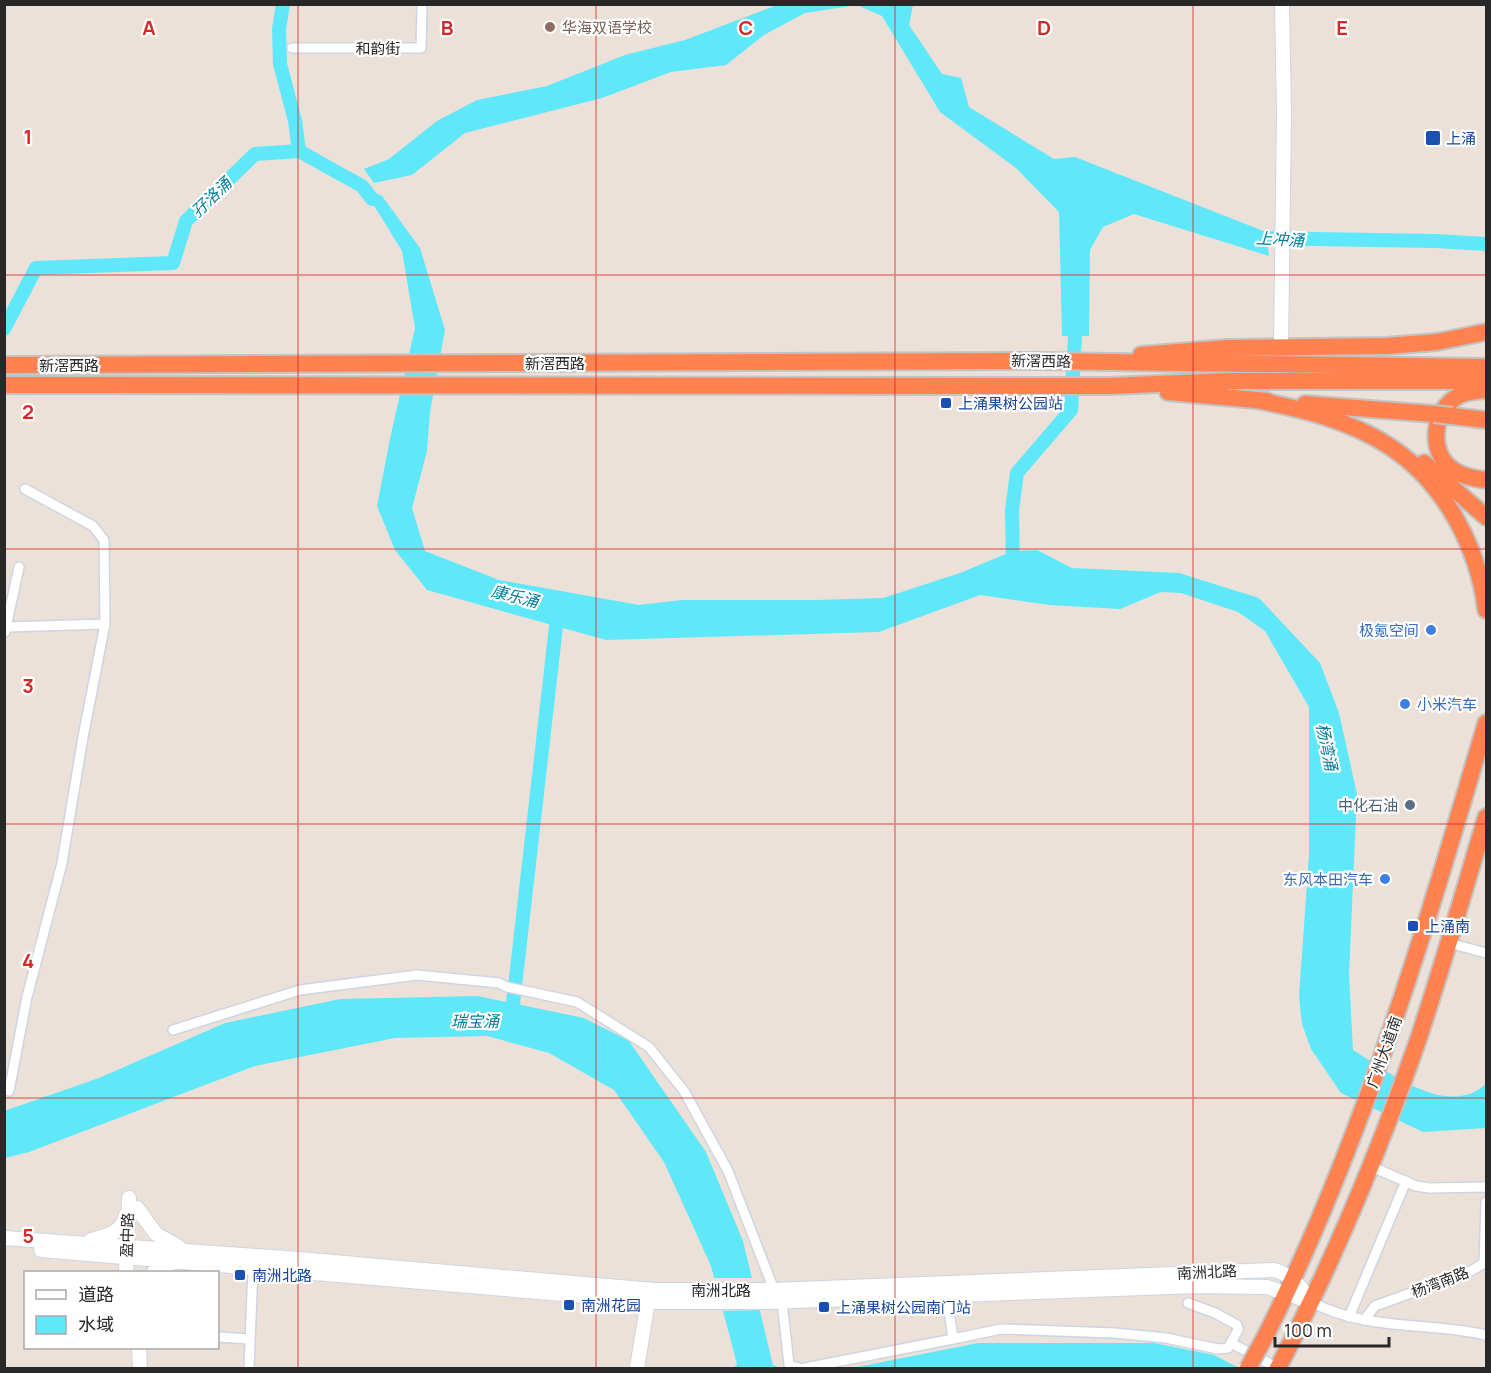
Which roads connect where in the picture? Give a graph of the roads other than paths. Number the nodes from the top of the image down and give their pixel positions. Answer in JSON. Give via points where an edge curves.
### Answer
{"nodes":[{"id":1,"x":422,"y":4,"type":"edge"},
{"id":2,"x":1282,"y":4,"type":"edge"},
{"id":3,"x":292,"y":48,"type":"dead end"},
{"id":4,"x":1486,"y":322,"type":"edge"},
{"id":5,"x":1486,"y":332,"type":"edge"},
{"id":6,"x":1413,"y":344,"type":"junction"},
{"id":7,"x":1281,"y":348,"type":"junction"},
{"id":8,"x":1105,"y":362,"type":"junction"},
{"id":9,"x":4,"y":365,"type":"edge"},
{"id":10,"x":1486,"y":367,"type":"edge"},
{"id":11,"x":1486,"y":381,"type":"edge"},
{"id":12,"x":4,"y":385,"type":"edge"},
{"id":13,"x":1110,"y":386,"type":"junction"},
{"id":14,"x":1486,"y":390,"type":"edge"},
{"id":15,"x":1256,"y":400,"type":"junction"},
{"id":16,"x":1486,"y":420,"type":"edge"},
{"id":17,"x":1486,"y":480,"type":"edge"},
{"id":18,"x":25,"y":489,"type":"dead end"},
{"id":19,"x":1486,"y":517,"type":"edge"},
{"id":20,"x":20,"y":567,"type":"dead end"},
{"id":21,"x":1486,"y":610,"type":"edge"},
{"id":22,"x":105,"y":624,"type":"junction"},
{"id":23,"x":5,"y":630,"type":"edge"},
{"id":24,"x":1486,"y":723,"type":"edge"},
{"id":25,"x":1486,"y":817,"type":"edge"},
{"id":26,"x":1449,"y":943,"type":"junction"},
{"id":27,"x":1486,"y":953,"type":"edge"},
{"id":28,"x":173,"y":1030,"type":"dead end"},
{"id":29,"x":9,"y":1091,"type":"dead end"},
{"id":30,"x":1370,"y":1166,"type":"junction"},
{"id":31,"x":1406,"y":1181,"type":"junction"},
{"id":32,"x":1486,"y":1187,"type":"edge"},
{"id":33,"x":1486,"y":1202,"type":"edge"},
{"id":34,"x":133,"y":1203,"type":"junction"},
{"id":35,"x":4,"y":1238,"type":"edge"},
{"id":36,"x":77,"y":1243,"type":"junction"},
{"id":37,"x":4,"y":1247,"type":"edge"},
{"id":38,"x":130,"y":1252,"type":"junction"},
{"id":39,"x":185,"y":1256,"type":"junction"},
{"id":40,"x":1485,"y":1263,"type":"edge"},
{"id":41,"x":253,"y":1268,"type":"junction"},
{"id":42,"x":126,"y":1271,"type":"edge"},
{"id":43,"x":135,"y":1271,"type":"edge"},
{"id":44,"x":155,"y":1271,"type":"edge"},
{"id":45,"x":1293,"y":1278,"type":"junction"},
{"id":46,"x":1286,"y":1294,"type":"junction"},
{"id":47,"x":947,"y":1295,"type":"junction"},
{"id":48,"x":772,"y":1296,"type":"junction"},
{"id":49,"x":653,"y":1298,"type":"junction"},
{"id":50,"x":1312,"y":1302,"type":"junction"},
{"id":51,"x":1188,"y":1303,"type":"dead end"},
{"id":52,"x":1349,"y":1317,"type":"junction"},
{"id":53,"x":1364,"y":1320,"type":"junction"},
{"id":54,"x":1486,"y":1335,"type":"edge"},
{"id":55,"x":219,"y":1337,"type":"edge"},
{"id":56,"x":249,"y":1339,"type":"junction"},
{"id":57,"x":952,"y":1339,"type":"junction"},
{"id":58,"x":1230,"y":1343,"type":"junction"},
{"id":59,"x":130,"y":1349,"type":"edge"},
{"id":60,"x":139,"y":1349,"type":"edge"},
{"id":61,"x":131,"y":1368,"type":"edge"},
{"id":62,"x":140,"y":1368,"type":"edge"},
{"id":63,"x":249,"y":1368,"type":"edge"},
{"id":64,"x":637,"y":1368,"type":"edge"},
{"id":65,"x":645,"y":1368,"type":"edge"},
{"id":66,"x":799,"y":1368,"type":"edge"},
{"id":67,"x":805,"y":1368,"type":"edge"},
{"id":68,"x":1248,"y":1368,"type":"edge"},
{"id":69,"x":1278,"y":1368,"type":"edge"}],
"edges":[{"from":1,"to":3,"type":"street","name":"和韵街","via":[[421,48]]},
{"from":2,"to":7,"type":"main road"},
{"from":4,"to":6,"type":"highway","via":[[1439,340]]},
{"from":5,"to":6,"type":"highway"},
{"from":6,"to":7,"type":"highway"},
{"from":7,"to":8,"type":"highway","via":[[1149,353]]},
{"from":8,"to":9,"type":"highway","name":"新滘西路"},
{"from":8,"to":10,"type":"highway"},
{"from":11,"to":13,"type":"highway","via":[[1230,381]]},
{"from":12,"to":13,"type":"highway","name":"新滘西路"},
{"from":13,"to":15,"type":"highway"},
{"from":14,"to":17,"type":"highway","via":[[1453,399],[1440,419],[1436,437],[1442,457],[1454,471]]},
{"from":15,"to":16,"type":"highway","bridge":true},
{"from":15,"to":19,"type":"highway","via":[[1338,413],[1384,432]]},
{"from":15,"to":21,"type":"highway","via":[[1336,420],[1389,446],[1405,459],[1436,490],[1464,533],[1478,567]]},
{"from":18,"to":22,"type":"street","via":[[93,526],[104,540]]},
{"from":20,"to":23,"type":"street"},
{"from":22,"to":23,"type":"street"},
{"from":22,"to":29,"type":"street","via":[[62,863],[27,997]]},
{"from":24,"to":45,"type":"highway","name":"广州大道南","via":[[1391,1035]]},
{"from":25,"to":26,"type":"highway","name":"广州大道南"},
{"from":26,"to":27,"type":"street"},
{"from":26,"to":30,"type":"highway","name":"广州大道南"},
{"from":28,"to":48,"type":"street","via":[[300,990],[417,975],[499,983],[577,1002],[649,1047],[684,1092],[728,1171]]},
{"from":30,"to":31,"type":"street"},
{"from":30,"to":50,"type":"highway","name":"广州大道南"},
{"from":31,"to":32,"type":"street","via":[[1429,1188]]},
{"from":31,"to":52,"type":"street"},
{"from":33,"to":40,"type":"street"},
{"from":34,"to":36,"type":"main road","via":[[116,1232]]},
{"from":34,"to":38,"type":"main road"},
{"from":34,"to":39,"type":"main road","via":[[156,1234]]},
{"from":35,"to":36,"type":"main road","name":"南洲北路"},
{"from":36,"to":38,"type":"main road","name":"南洲北路"},
{"from":37,"to":38,"type":"main road","name":"南洲北路"},
{"from":38,"to":39,"type":"main road","name":"南洲北路"},
{"from":38,"to":42,"type":"main road","name":"盈中路"},
{"from":38,"to":43,"type":"main road"},
{"from":39,"to":41,"type":"main road","name":"南洲北路"},
{"from":39,"to":44,"type":"main road"},
{"from":39,"to":49,"type":"main road","name":"南洲北路"},
{"from":40,"to":53,"type":"street","name":"杨湾南路","via":[[1375,1306]]},
{"from":41,"to":49,"type":"main road","name":"南洲北路"},
{"from":41,"to":56,"type":"street"},
{"from":45,"to":46,"type":"highway","name":"广州大道南"},
{"from":45,"to":48,"type":"main road","name":"南洲北路","via":[[1274,1270],[1243,1271]]},
{"from":45,"to":50,"type":"main road"},
{"from":46,"to":47,"type":"main road","name":"南洲北路","via":[[1267,1287],[1196,1286]]},
{"from":46,"to":50,"type":"main road","name":"南洲北路"},
{"from":46,"to":68,"type":"highway","name":"广州大道南","bridge":true},
{"from":47,"to":48,"type":"main road","name":"南洲北路"},
{"from":47,"to":57,"type":"street"},
{"from":48,"to":49,"type":"main road","name":"南洲北路"},
{"from":48,"to":66,"type":"street","via":[[789,1365]]},
{"from":49,"to":64,"type":"main road"},
{"from":49,"to":65,"type":"main road"},
{"from":50,"to":52,"type":"street"},
{"from":50,"to":69,"type":"highway","name":"广州大道南"},
{"from":51,"to":58,"type":"street","via":[[1237,1325]]},
{"from":52,"to":53,"type":"street"},
{"from":53,"to":54,"type":"street"},
{"from":55,"to":56,"type":"street"},
{"from":56,"to":63,"type":"street"},
{"from":57,"to":58,"type":"street","via":[[1001,1329],[1124,1334],[1218,1349],[1228,1348]]},
{"from":57,"to":67,"type":"street"},
{"from":58,"to":69,"type":"street"},
{"from":59,"to":61,"type":"main road"},
{"from":60,"to":62,"type":"main road"}]}
